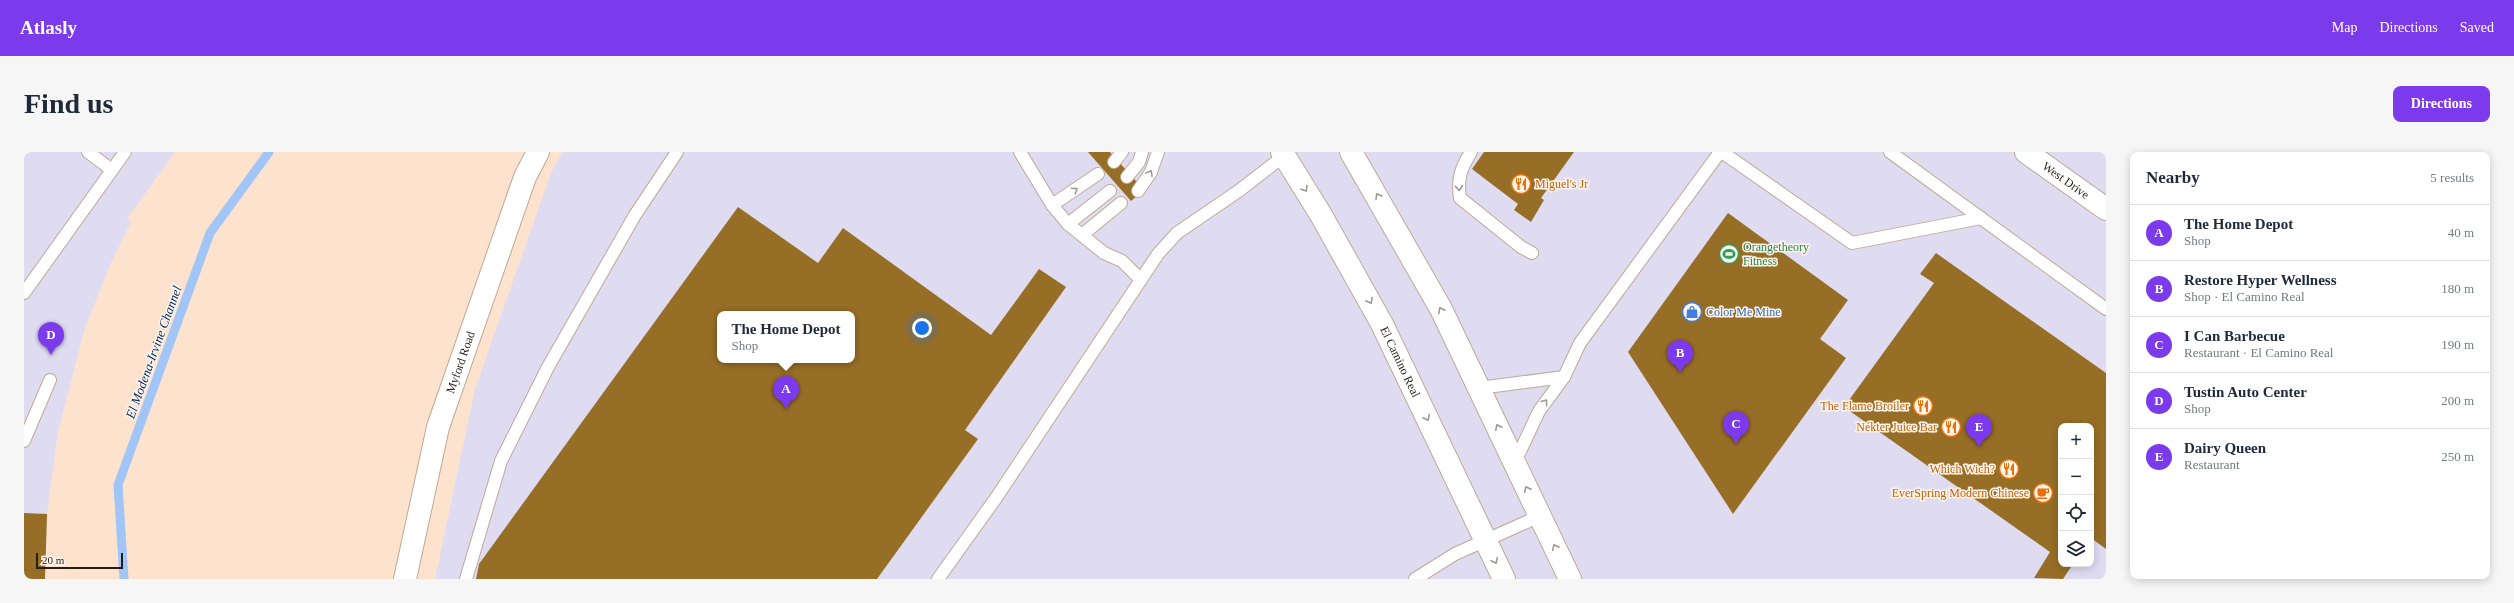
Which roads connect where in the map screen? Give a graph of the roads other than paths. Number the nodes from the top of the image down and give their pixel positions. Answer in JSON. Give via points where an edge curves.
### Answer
{"nodes":[{"id":1,"x":88,"y":152,"type":"edge"},
{"id":2,"x":125,"y":152,"type":"edge"},
{"id":3,"x":538,"y":152,"type":"edge"},
{"id":4,"x":678,"y":152,"type":"edge"},
{"id":5,"x":1020,"y":152,"type":"edge"},
{"id":6,"x":1122,"y":152,"type":"edge"},
{"id":7,"x":1142,"y":152,"type":"edge"},
{"id":8,"x":1158,"y":152,"type":"edge"},
{"id":9,"x":1351,"y":152,"type":"edge"},
{"id":10,"x":1471,"y":152,"type":"edge"},
{"id":11,"x":1721,"y":152,"type":"edge"},
{"id":12,"x":1890,"y":152,"type":"edge"},
{"id":13,"x":2026,"y":152,"type":"edge"},
{"id":14,"x":1286,"y":153,"type":"edge"},
{"id":15,"x":1114,"y":162,"type":"dead end"},
{"id":16,"x":112,"y":170,"type":"junction"},
{"id":17,"x":1098,"y":174,"type":"dead end"},
{"id":18,"x":1127,"y":177,"type":"dead end"},
{"id":19,"x":1110,"y":191,"type":"dead end"},
{"id":20,"x":1138,"y":191,"type":"dead end"},
{"id":21,"x":1121,"y":203,"type":"dead end"},
{"id":22,"x":1052,"y":205,"type":"junction"},
{"id":23,"x":2106,"y":209,"type":"edge"},
{"id":24,"x":1981,"y":218,"type":"junction"},
{"id":25,"x":1068,"y":224,"type":"junction"},
{"id":26,"x":1082,"y":235,"type":"junction"},
{"id":27,"x":1532,"y":253,"type":"dead end"},
{"id":28,"x":1140,"y":279,"type":"junction"},
{"id":29,"x":24,"y":293,"type":"edge"},
{"id":30,"x":2106,"y":309,"type":"edge"},
{"id":31,"x":1564,"y":377,"type":"junction"},
{"id":32,"x":50,"y":380,"type":"dead end"},
{"id":33,"x":1479,"y":388,"type":"junction"},
{"id":34,"x":24,"y":441,"type":"edge"},
{"id":35,"x":1515,"y":462,"type":"junction"},
{"id":36,"x":1540,"y":516,"type":"junction"},
{"id":37,"x":1485,"y":539,"type":"junction"},
{"id":38,"x":405,"y":579,"type":"edge"},
{"id":39,"x":466,"y":579,"type":"edge"},
{"id":40,"x":938,"y":579,"type":"edge"},
{"id":41,"x":1415,"y":579,"type":"edge"},
{"id":42,"x":1504,"y":579,"type":"edge"},
{"id":43,"x":1570,"y":579,"type":"edge"}],
"edges":[{"from":1,"to":16,"type":"lane"},
{"from":2,"to":16,"type":"lane"},
{"from":3,"to":38,"type":"main road","name":"Myford Road","via":[[525,177],[438,427]]},
{"from":4,"to":39,"type":"lane","via":[[631,222],[548,367],[504,455]]},
{"from":5,"to":22,"type":"lane"},
{"from":6,"to":15,"type":"lane"},
{"from":7,"to":18,"type":"lane","via":[[1139,162]]},
{"from":20,"to":8,"type":"lane","one_way":true,"via":[[1152,172]]},
{"from":33,"to":9,"type":"main road","one_way":true,"via":[[1441,308]]},
{"from":10,"to":27,"type":"lane","one_way":true,"via":[[1461,167],[1458,183],[1460,198]]},
{"from":11,"to":24,"type":"lane","via":[[1852,243]]},
{"from":11,"to":31,"type":"lane","via":[[1580,343]]},
{"from":12,"to":24,"type":"lane"},
{"from":13,"to":23,"type":"main road","name":"West Drive"},
{"from":14,"to":28,"type":"lane","via":[[1240,190],[1177,233]]},
{"from":14,"to":37,"type":"main road","name":"El Camino Real","one_way":true,"via":[[1382,324]]},
{"from":16,"to":29,"type":"lane"},
{"from":22,"to":17,"type":"lane","one_way":true},
{"from":19,"to":25,"type":"lane"},
{"from":21,"to":26,"type":"lane"},
{"from":22,"to":25,"type":"lane"},
{"from":24,"to":30,"type":"lane"},
{"from":25,"to":26,"type":"lane"},
{"from":26,"to":28,"type":"lane","via":[[1104,253],[1122,261]]},
{"from":28,"to":40,"type":"lane","via":[[996,498]]},
{"from":31,"to":33,"type":"lane"},
{"from":35,"to":31,"type":"lane","one_way":true,"via":[[1539,411]]},
{"from":32,"to":34,"type":"lane"},
{"from":35,"to":33,"type":"main road","one_way":true},
{"from":36,"to":35,"type":"main road","one_way":true},
{"from":36,"to":37,"type":"lane"},
{"from":43,"to":36,"type":"main road","one_way":true},
{"from":37,"to":41,"type":"lane"},
{"from":37,"to":42,"type":"main road","name":"El Camino Real","one_way":true}]}
